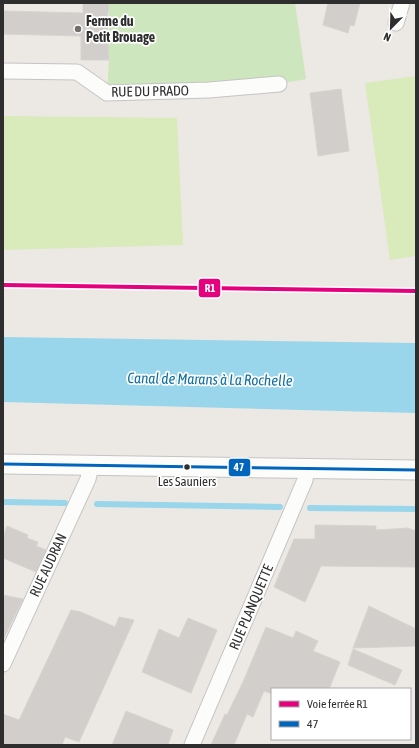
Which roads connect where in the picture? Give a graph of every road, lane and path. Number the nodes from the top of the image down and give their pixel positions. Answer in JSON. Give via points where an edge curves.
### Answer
{"nodes":[{"id":1,"x":402,"y":3,"type":"edge"},
{"id":2,"x":396,"y":24,"type":"dead end"},
{"id":3,"x":3,"y":71,"type":"edge"},
{"id":4,"x":279,"y":84,"type":"dead end"},
{"id":5,"x":3,"y":464,"type":"edge"},
{"id":6,"x":91,"y":466,"type":"junction"},
{"id":7,"x":307,"y":468,"type":"junction"},
{"id":8,"x":416,"y":470,"type":"edge"},
{"id":9,"x":3,"y":664,"type":"edge"},
{"id":10,"x":192,"y":745,"type":"edge"}],
"edges":[{"from":1,"to":2,"type":"street"},
{"from":3,"to":4,"type":"street","name":"RUE DU PRADO","via":[[78,72],[107,93],[209,90]]},
{"from":5,"to":6,"type":"street"},
{"from":6,"to":7,"type":"street"},
{"from":6,"to":9,"type":"street","name":"RUE AUDRAN","via":[[88,479]]},
{"from":7,"to":8,"type":"street"},
{"from":7,"to":10,"type":"street","name":"RUE PLANQUETTE","via":[[305,480]]}]}
